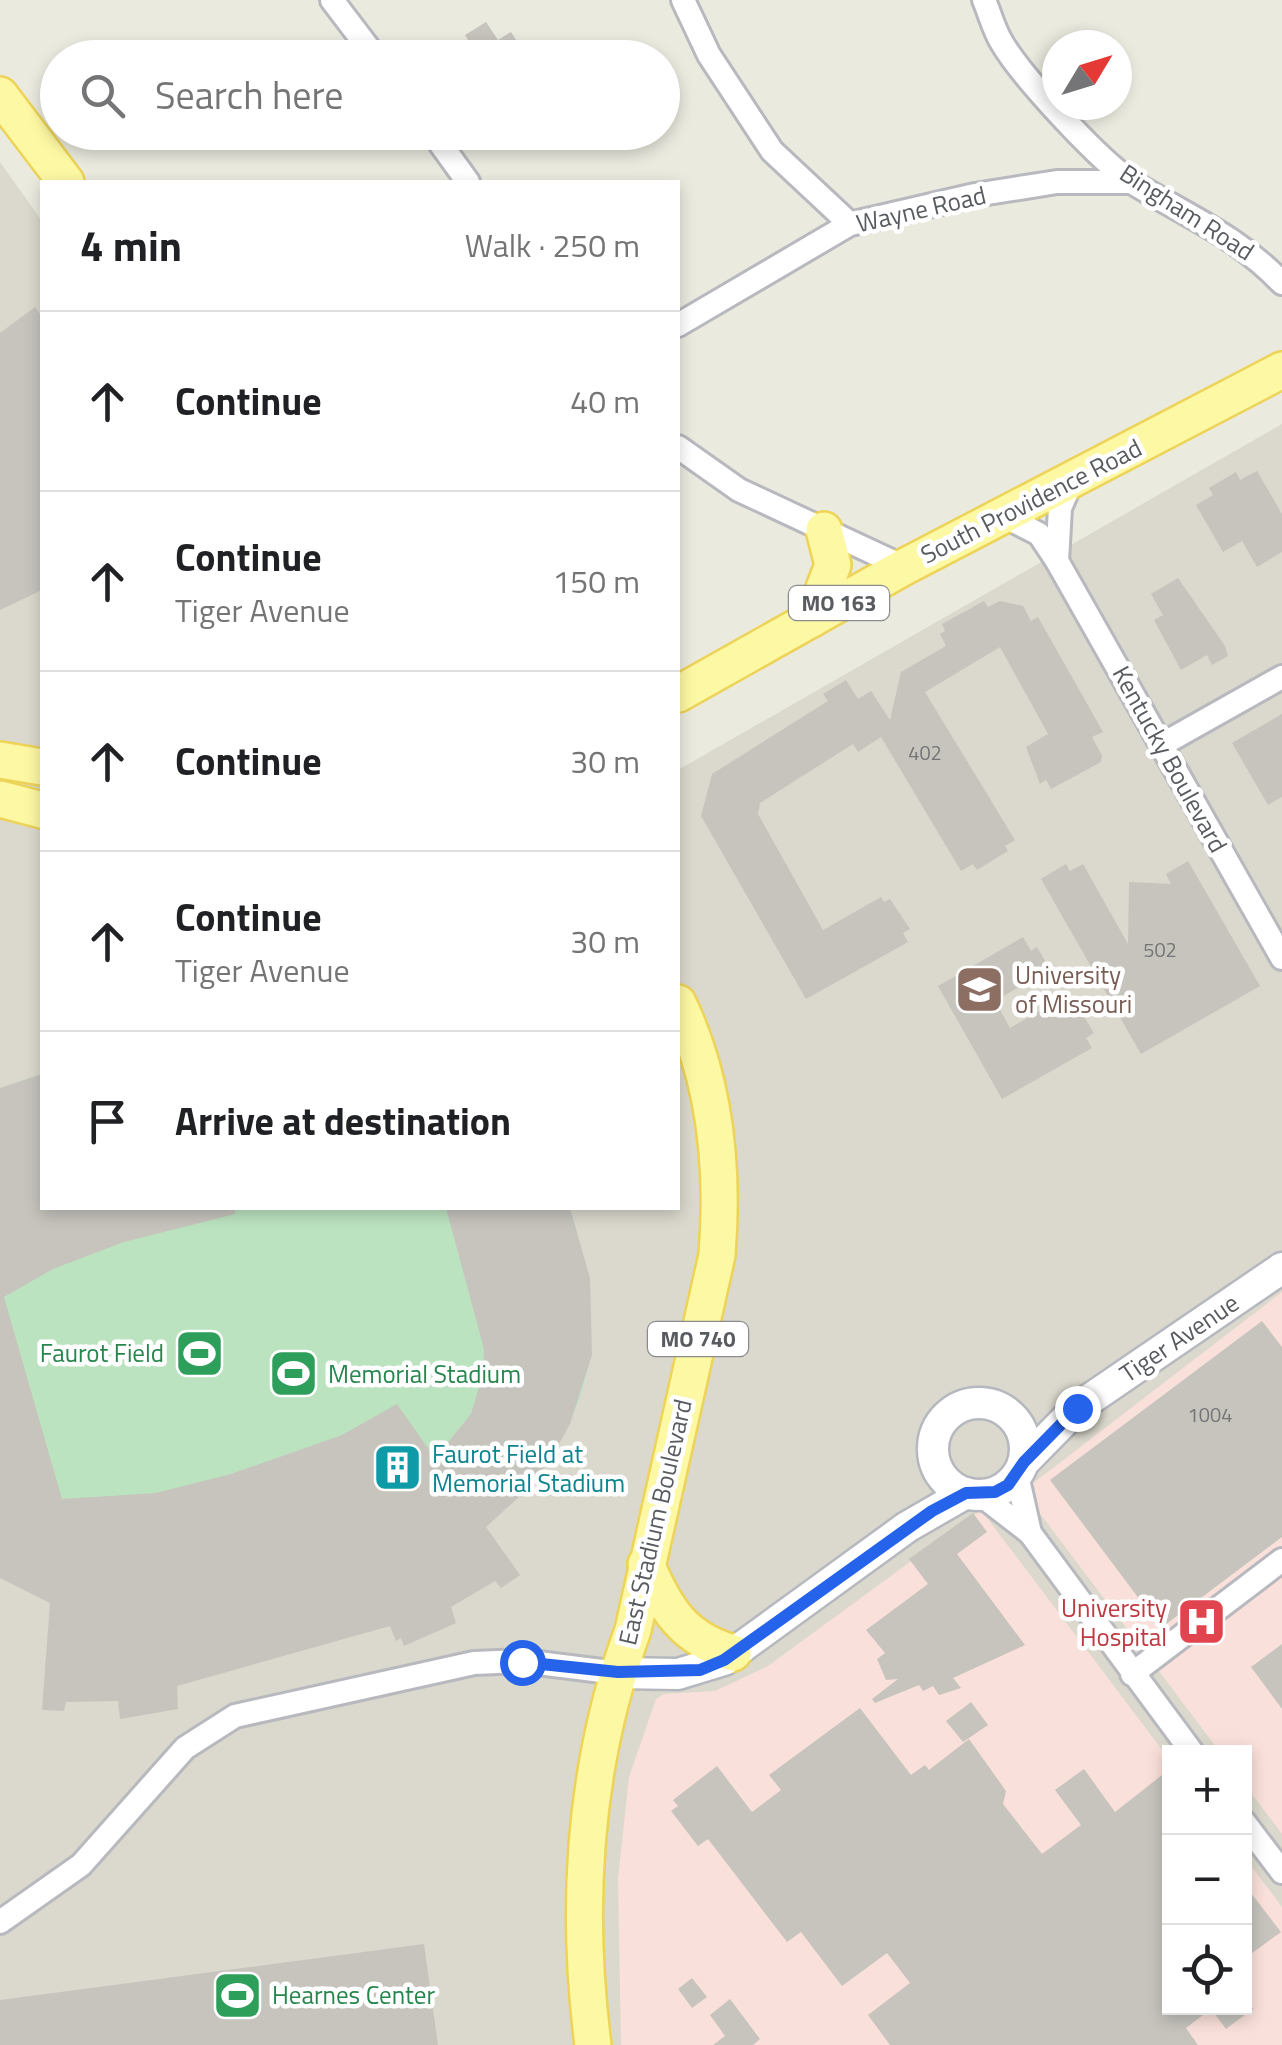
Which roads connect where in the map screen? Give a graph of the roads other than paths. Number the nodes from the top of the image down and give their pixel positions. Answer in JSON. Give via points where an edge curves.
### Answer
{"nodes":[{"id":1,"x":332,"y":0,"type":"edge"},
{"id":2,"x":683,"y":0,"type":"edge"},
{"id":3,"x":984,"y":0,"type":"edge"},
{"id":4,"x":362,"y":40,"type":"edge"},
{"id":5,"x":0,"y":95,"type":"edge"},
{"id":6,"x":40,"y":148,"type":"edge"},
{"id":7,"x":42,"y":150,"type":"edge"},
{"id":8,"x":445,"y":150,"type":"edge"},
{"id":9,"x":64,"y":180,"type":"edge"},
{"id":10,"x":467,"y":180,"type":"edge"},
{"id":11,"x":1131,"y":182,"type":"junction"},
{"id":12,"x":850,"y":224,"type":"junction"},
{"id":13,"x":1282,"y":283,"type":"edge"},
{"id":14,"x":680,"y":325,"type":"edge"},
{"id":15,"x":1282,"y":370,"type":"edge"},
{"id":16,"x":680,"y":448,"type":"edge"},
{"id":17,"x":1072,"y":480,"type":"junction"},
{"id":18,"x":1004,"y":516,"type":"junction"},
{"id":19,"x":824,"y":530,"type":"junction"},
{"id":20,"x":1057,"y":561,"type":"junction"},
{"id":21,"x":904,"y":567,"type":"junction"},
{"id":22,"x":812,"y":618,"type":"junction"},
{"id":23,"x":1282,"y":677,"type":"edge"},
{"id":24,"x":680,"y":692,"type":"edge"},
{"id":25,"x":1163,"y":744,"type":"junction"},
{"id":26,"x":0,"y":760,"type":"edge"},
{"id":27,"x":40,"y":767,"type":"edge"},
{"id":28,"x":40,"y":795,"type":"edge"},
{"id":29,"x":0,"y":798,"type":"edge"},
{"id":30,"x":40,"y":809,"type":"edge"},
{"id":31,"x":1282,"y":958,"type":"edge"},
{"id":32,"x":680,"y":1009,"type":"edge"},
{"id":33,"x":1282,"y":1268,"type":"edge"},
{"id":34,"x":1077,"y":1408,"type":"junction"},
{"id":35,"x":1013,"y":1417,"type":"junction"},
{"id":36,"x":936,"y":1464,"type":"junction"},
{"id":37,"x":1020,"y":1468,"type":"junction"},
{"id":38,"x":974,"y":1494,"type":"junction"},
{"id":39,"x":907,"y":1527,"type":"junction"},
{"id":40,"x":1030,"y":1533,"type":"junction"},
{"id":41,"x":1282,"y":1560,"type":"edge"},
{"id":42,"x":646,"y":1564,"type":"junction"},
{"id":43,"x":733,"y":1653,"type":"junction"},
{"id":44,"x":618,"y":1672,"type":"junction"},
{"id":45,"x":1132,"y":1674,"type":"junction"},
{"id":46,"x":1187,"y":1745,"type":"edge"},
{"id":47,"x":1252,"y":1833,"type":"edge"},
{"id":48,"x":1282,"y":1872,"type":"edge"},
{"id":49,"x":0,"y":1922,"type":"edge"},
{"id":50,"x":593,"y":2045,"type":"edge"}],
"edges":[{"from":1,"to":4,"type":"street"},
{"from":2,"to":12,"type":"street","via":[[709,55],[772,151]]},
{"from":3,"to":11,"type":"street","name":"Bingham Road","via":[[1002,43],[1046,100]]},
{"from":5,"to":6,"type":"main road"},
{"from":7,"to":9,"type":"main road"},
{"from":8,"to":10,"type":"street"},
{"from":11,"to":12,"type":"street","name":"Wayne Road","via":[[1057,182],[975,194]]},
{"from":11,"to":13,"type":"street","name":"Bingham Road","via":[[1204,220]]},
{"from":12,"to":14,"type":"street","name":"Wayne Road"},
{"from":15,"to":17,"type":"main road","name":"South Providence Road","number":"MO 163"},
{"from":16,"to":19,"type":"street","via":[[739,490]]},
{"from":17,"to":18,"type":"main road","name":"South Providence Road","number":"MO 163"},
{"from":17,"to":20,"type":"street","via":[[1060,508]]},
{"from":18,"to":20,"type":"street","name":"Kentucky Boulevard","via":[[1039,534]]},
{"from":18,"to":21,"type":"main road","name":"South Providence Road","number":"MO 163"},
{"from":19,"to":21,"type":"street"},
{"from":19,"to":22,"type":"main road","via":[[833,564]]},
{"from":20,"to":25,"type":"street","name":"Kentucky Boulevard"},
{"from":21,"to":22,"type":"main road","name":"South Providence Road","number":"MO 163"},
{"from":22,"to":24,"type":"main road","name":"South Providence Road","number":"MO 163"},
{"from":23,"to":25,"type":"street"},
{"from":25,"to":31,"type":"street","name":"Kentucky Boulevard"},
{"from":26,"to":27,"type":"main road"},
{"from":28,"to":29,"type":"main road"},
{"from":29,"to":30,"type":"main road"},
{"from":32,"to":42,"type":"main road","name":"East Stadium Boulevard","number":"MO 740","via":[[711,1100],[720,1220]]},
{"from":33,"to":34,"type":"street","name":"Tiger Avenue"},
{"from":34,"to":35,"type":"street","name":"Tiger Avenue"},
{"from":34,"to":37,"type":"street","name":"Tiger Avenue"},
{"from":35,"to":36,"type":"street","via":[[985,1403],[954,1410],[936,1435]]},
{"from":35,"to":37,"type":"street","via":[[1025,1446]]},
{"from":36,"to":38,"type":"street","via":[[953,1486]]},
{"from":36,"to":39,"type":"street"},
{"from":37,"to":38,"type":"street","via":[[995,1492]]},
{"from":37,"to":40,"type":"street"},
{"from":38,"to":39,"type":"street"},
{"from":38,"to":40,"type":"street"},
{"from":39,"to":43,"type":"street"},
{"from":40,"to":45,"type":"street"},
{"from":41,"to":45,"type":"street"},
{"from":42,"to":43,"type":"main road","via":[[680,1626],[707,1646]]},
{"from":42,"to":44,"type":"main road","name":"East Stadium Boulevard","number":"MO 740"},
{"from":43,"to":44,"type":"street","via":[[678,1674]]},
{"from":44,"to":49,"type":"street","via":[[474,1663],[234,1716],[185,1748],[82,1865]]},
{"from":44,"to":50,"type":"main road","name":"East Stadium Boulevard","number":"MO 740","via":[[584,1856]]},
{"from":45,"to":46,"type":"street"},
{"from":47,"to":48,"type":"street"}]}
